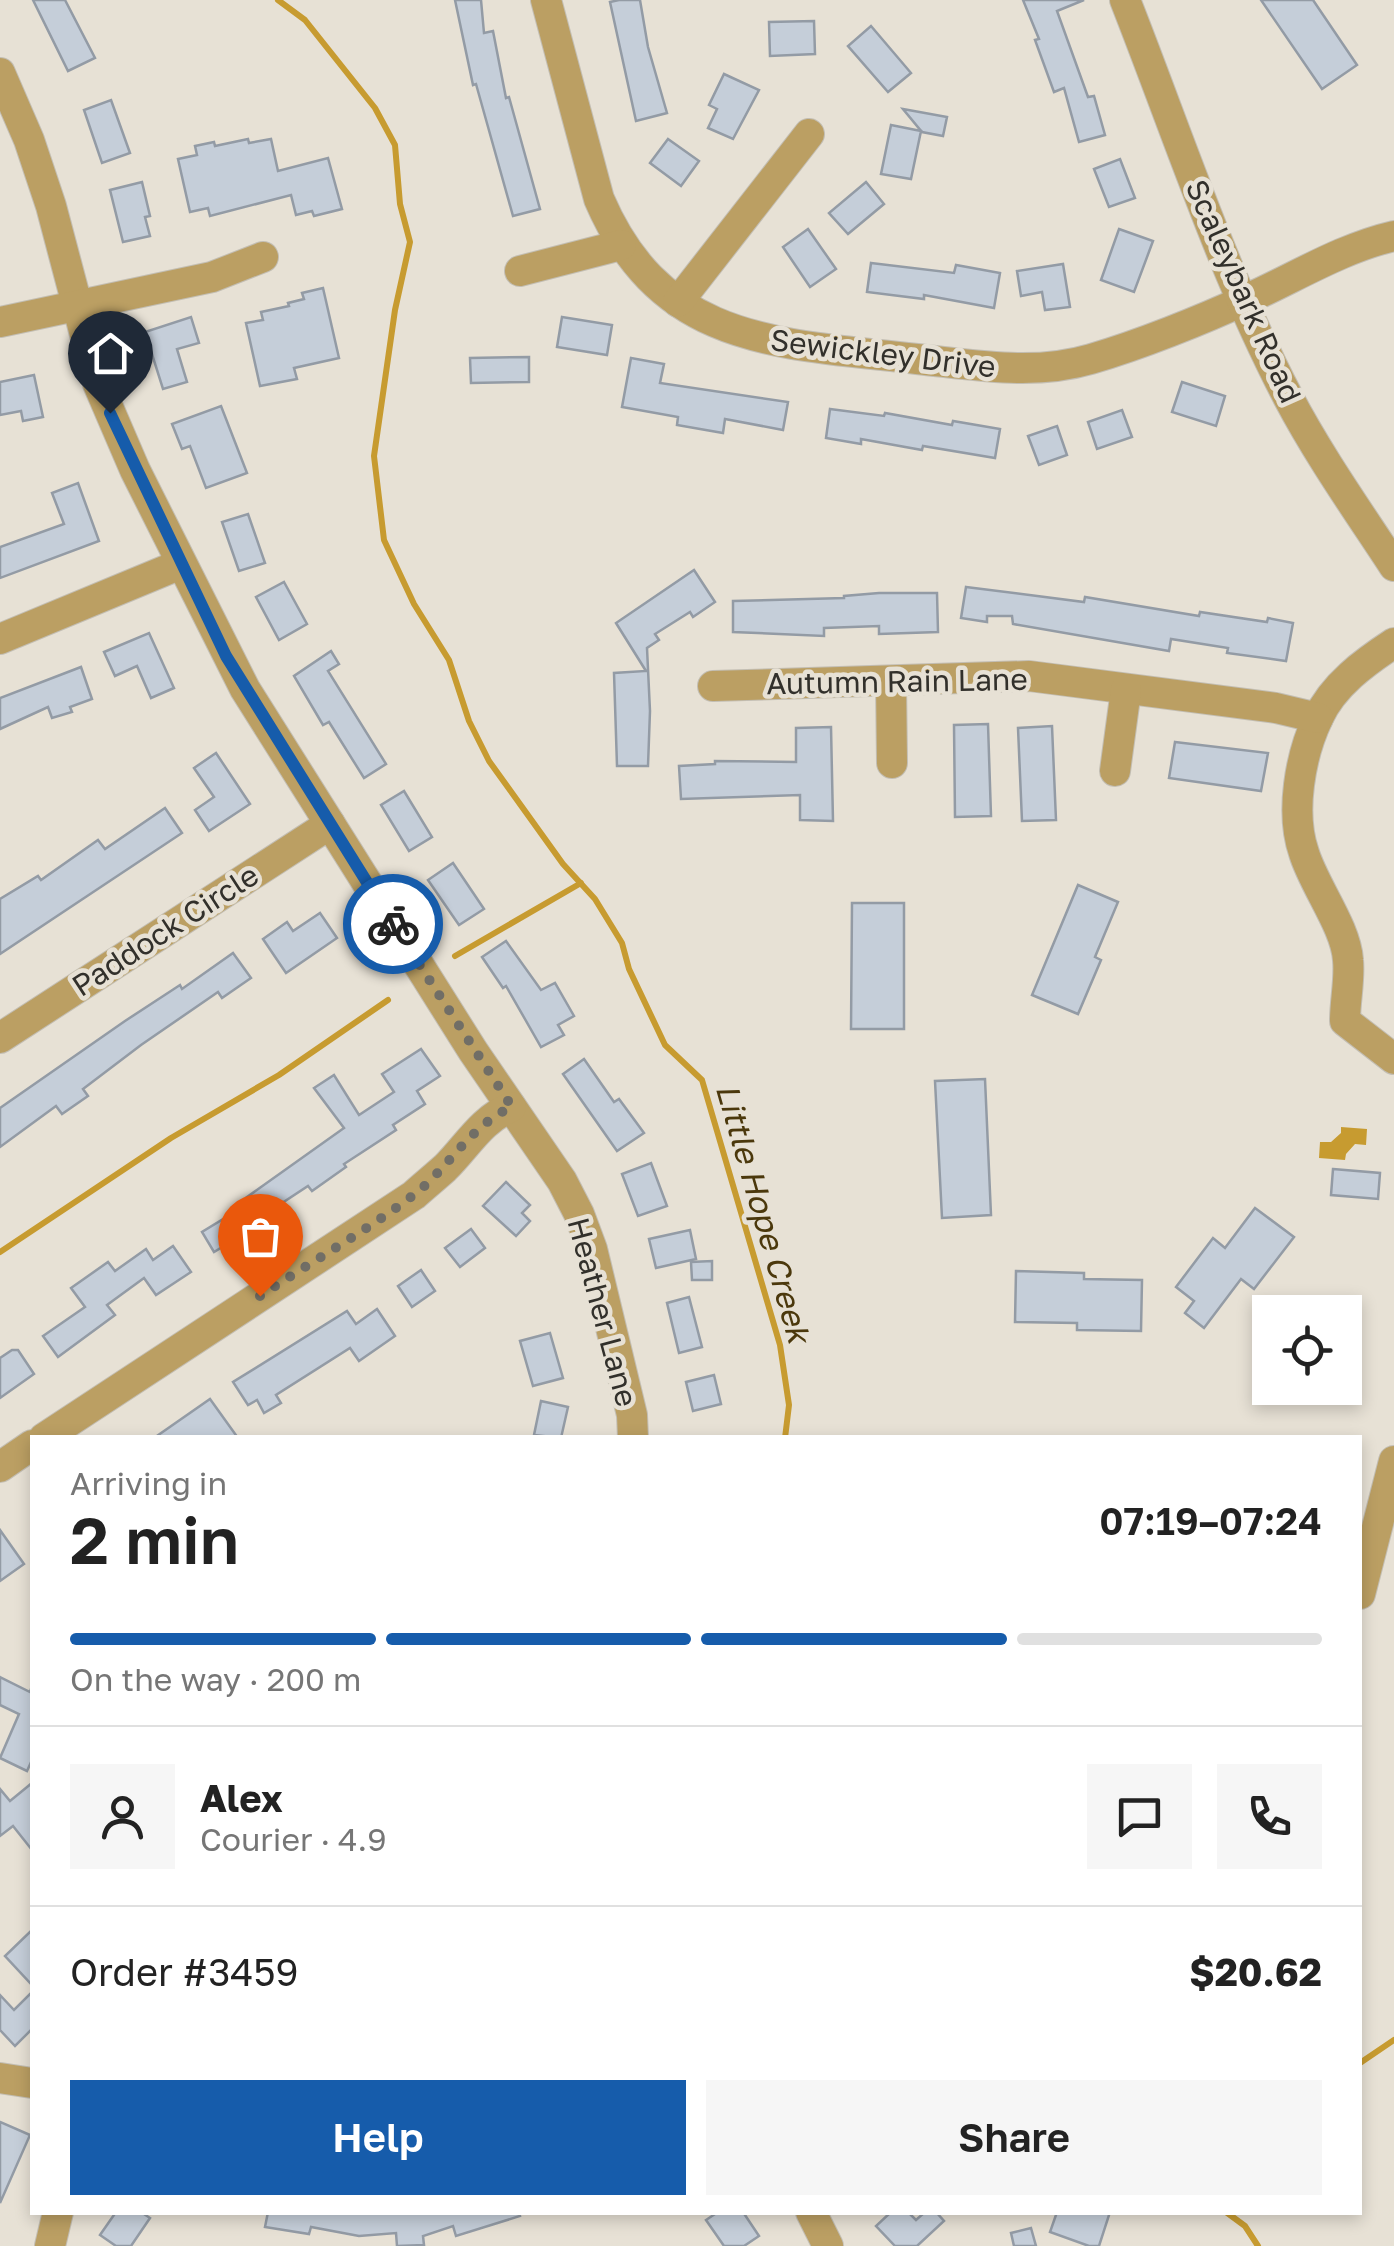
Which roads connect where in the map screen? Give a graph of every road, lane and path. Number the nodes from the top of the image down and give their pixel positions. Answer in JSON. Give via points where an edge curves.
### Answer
{"nodes":[{"id":1,"x":546,"y":0,"type":"edge"},
{"id":2,"x":1125,"y":0,"type":"edge"},
{"id":3,"x":0,"y":73,"type":"edge"},
{"id":4,"x":809,"y":134,"type":"dead end"},
{"id":5,"x":1394,"y":236,"type":"edge"},
{"id":6,"x":622,"y":245,"type":"junction"},
{"id":7,"x":263,"y":257,"type":"dead end"},
{"id":8,"x":520,"y":271,"type":"dead end"},
{"id":9,"x":678,"y":302,"type":"junction"},
{"id":10,"x":1243,"y":302,"type":"junction"},
{"id":11,"x":76,"y":307,"type":"junction"},
{"id":12,"x":0,"y":322,"type":"edge"},
{"id":13,"x":180,"y":564,"type":"junction"},
{"id":14,"x":1394,"y":566,"type":"edge"},
{"id":15,"x":0,"y":639,"type":"edge"},
{"id":16,"x":1394,"y":643,"type":"edge"},
{"id":17,"x":891,"y":682,"type":"junction"},
{"id":18,"x":713,"y":686,"type":"dead end"},
{"id":19,"x":1126,"y":690,"type":"junction"},
{"id":20,"x":1318,"y":718,"type":"junction"},
{"id":21,"x":892,"y":762,"type":"dead end"},
{"id":22,"x":1115,"y":771,"type":"dead end"},
{"id":23,"x":330,"y":824,"type":"junction"},
{"id":24,"x":0,"y":1038,"type":"edge"},
{"id":25,"x":1394,"y":1059,"type":"edge"},
{"id":26,"x":512,"y":1107,"type":"junction"},
{"id":27,"x":49,"y":1435,"type":"edge"},
{"id":28,"x":632,"y":1435,"type":"edge"},
{"id":29,"x":30,"y":1446,"type":"edge"},
{"id":30,"x":1394,"y":1461,"type":"edge"},
{"id":31,"x":0,"y":1467,"type":"edge"},
{"id":32,"x":1362,"y":1587,"type":"edge"},
{"id":33,"x":0,"y":2078,"type":"edge"},
{"id":34,"x":30,"y":2083,"type":"edge"},
{"id":35,"x":57,"y":2215,"type":"edge"},
{"id":36,"x":812,"y":2215,"type":"edge"},
{"id":37,"x":50,"y":2246,"type":"edge"},
{"id":38,"x":828,"y":2246,"type":"edge"}],
"edges":[{"from":1,"to":6,"type":"street","name":"Sewickley Drive","via":[[599,199]]},
{"from":2,"to":10,"type":"street","name":"Scaleybark Road"},
{"from":3,"to":11,"type":"street","name":"Heather Lane","via":[[51,206]]},
{"from":4,"to":9,"type":"street"},
{"from":5,"to":10,"type":"street","name":"Sewickley Drive","via":[[1352,248]]},
{"from":6,"to":8,"type":"street"},
{"from":6,"to":9,"type":"street","name":"Sewickley Drive"},
{"from":7,"to":11,"type":"street","via":[[212,276]]},
{"from":9,"to":10,"type":"street","name":"Sewickley Drive","via":[[712,323],[782,344],[1036,368],[1093,359]]},
{"from":10,"to":14,"type":"street","name":"Scaleybark Road","via":[[1288,398]]},
{"from":11,"to":12,"type":"street"},
{"from":11,"to":13,"type":"street","name":"Heather Lane","via":[[98,384]]},
{"from":13,"to":15,"type":"street"},
{"from":13,"to":23,"type":"street","name":"Heather Lane","via":[[245,689]]},
{"from":16,"to":20,"type":"street","via":[[1348,677]]},
{"from":17,"to":18,"type":"street","name":"Autumn Rain Lane"},
{"from":17,"to":19,"type":"street","name":"Autumn Rain Lane","via":[[1029,676]]},
{"from":17,"to":21,"type":"street"},
{"from":19,"to":20,"type":"street","name":"Autumn Rain Lane"},
{"from":19,"to":22,"type":"street"},
{"from":20,"to":25,"type":"street","via":[[1298,799],[1303,851],[1348,960],[1345,1021]]},
{"from":23,"to":24,"type":"street","name":"Paddock Circle"},
{"from":23,"to":26,"type":"street","name":"Heather Lane"},
{"from":26,"to":27,"type":"street","via":[[493,1115],[414,1194]]},
{"from":26,"to":28,"type":"street","name":"Heather Lane","via":[[562,1180],[592,1248]]},
{"from":29,"to":31,"type":"street"},
{"from":30,"to":32,"type":"street"},
{"from":33,"to":34,"type":"street"},
{"from":35,"to":37,"type":"street"},
{"from":36,"to":38,"type":"street"}]}
